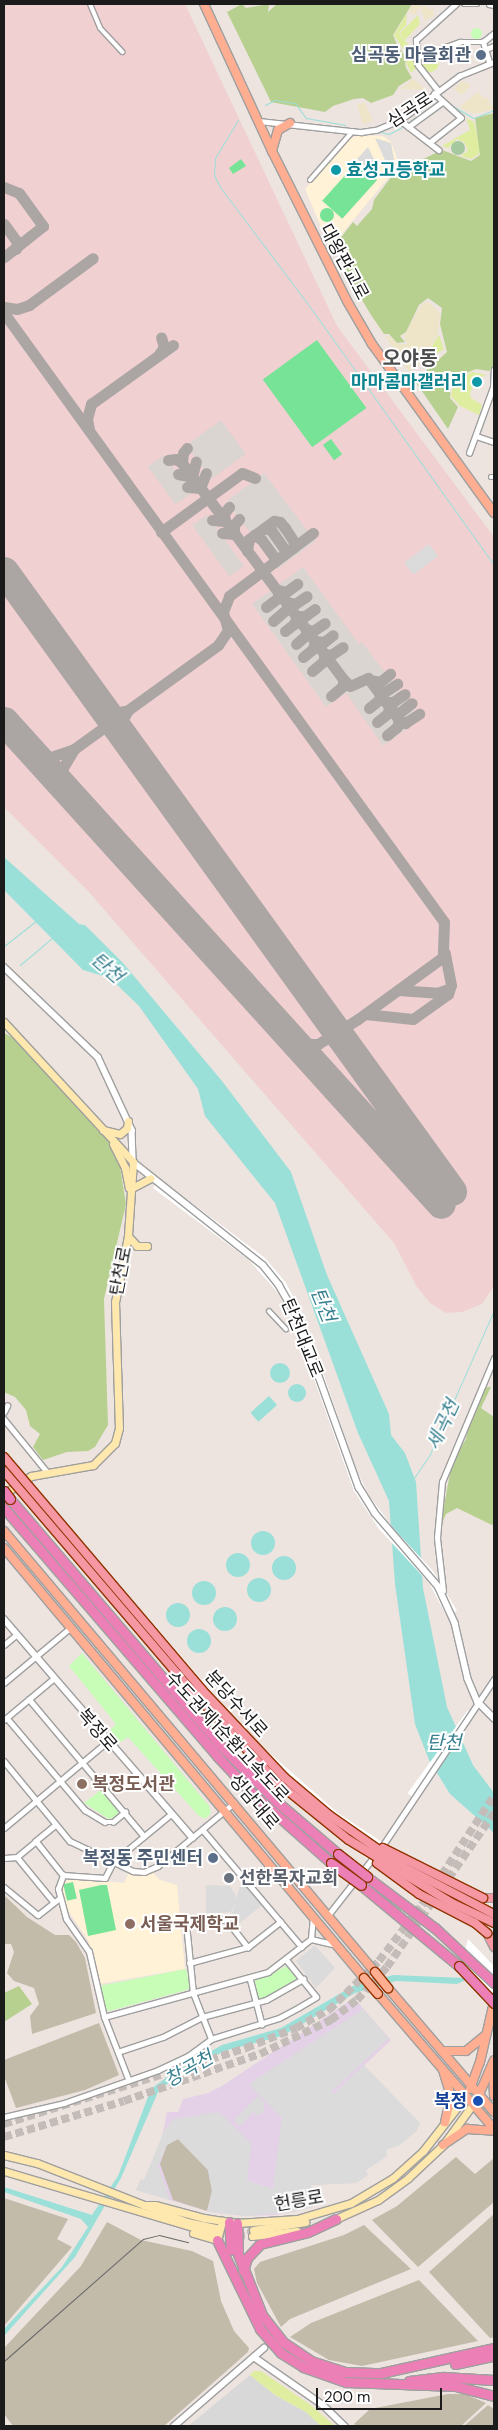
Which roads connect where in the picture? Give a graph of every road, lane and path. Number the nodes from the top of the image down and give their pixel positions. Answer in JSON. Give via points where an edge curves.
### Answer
{"nodes":[{"id":1,"x":90,"y":4,"type":"edge"},
{"id":2,"x":204,"y":4,"type":"edge"},
{"id":3,"x":456,"y":4,"type":"edge"},
{"id":4,"x":464,"y":4,"type":"edge"},
{"id":5,"x":477,"y":4,"type":"edge"},
{"id":6,"x":489,"y":4,"type":"edge"},
{"id":7,"x":494,"y":5,"type":"edge"},
{"id":8,"x":494,"y":33,"type":"edge"},
{"id":9,"x":483,"y":42,"type":"junction"},
{"id":10,"x":494,"y":46,"type":"edge"},
{"id":11,"x":486,"y":49,"type":"junction"},
{"id":12,"x":122,"y":52,"type":"dead end"},
{"id":13,"x":415,"y":58,"type":"junction"},
{"id":14,"x":492,"y":62,"type":"edge"},
{"id":15,"x":436,"y":92,"type":"junction"},
{"id":16,"x":441,"y":103,"type":"junction"},
{"id":17,"x":259,"y":121,"type":"junction"},
{"id":18,"x":290,"y":123,"type":"junction"},
{"id":19,"x":404,"y":124,"type":"junction"},
{"id":20,"x":353,"y":131,"type":"junction"},
{"id":21,"x":430,"y":142,"type":"junction"},
{"id":22,"x":439,"y":150,"type":"dead end"},
{"id":23,"x":272,"y":151,"type":"junction"},
{"id":24,"x":310,"y":180,"type":"dead end"},
{"id":25,"x":494,"y":370,"type":"edge"},
{"id":26,"x":494,"y":381,"type":"edge"},
{"id":27,"x":489,"y":400,"type":"junction"},
{"id":28,"x":494,"y":405,"type":"edge"},
{"id":29,"x":476,"y":436,"type":"junction"},
{"id":30,"x":494,"y":442,"type":"edge"},
{"id":31,"x":469,"y":453,"type":"dead end"},
{"id":32,"x":494,"y":513,"type":"edge"},
{"id":33,"x":4,"y":967,"type":"edge"},
{"id":34,"x":4,"y":1022,"type":"edge"},
{"id":35,"x":128,"y":1121,"type":"junction"},
{"id":36,"x":103,"y":1130,"type":"junction"},
{"id":37,"x":111,"y":1139,"type":"junction"},
{"id":38,"x":133,"y":1162,"type":"junction"},
{"id":39,"x":154,"y":1181,"type":"junction"},
{"id":40,"x":132,"y":1188,"type":"junction"},
{"id":41,"x":131,"y":1204,"type":"junction"},
{"id":42,"x":128,"y":1236,"type":"junction"},
{"id":43,"x":147,"y":1246,"type":"dead end"},
{"id":44,"x":269,"y":1310,"type":"dead end"},
{"id":45,"x":286,"y":1329,"type":"dead end"},
{"id":46,"x":494,"y":1358,"type":"edge"},
{"id":47,"x":7,"y":1406,"type":"dead end"},
{"id":48,"x":4,"y":1412,"type":"edge"},
{"id":49,"x":4,"y":1420,"type":"edge"},
{"id":50,"x":4,"y":1457,"type":"edge"},
{"id":51,"x":4,"y":1470,"type":"edge"},
{"id":52,"x":48,"y":1473,"type":"junction"},
{"id":53,"x":6,"y":1495,"type":"edge"},
{"id":54,"x":4,"y":1508,"type":"edge"},
{"id":55,"x":4,"y":1531,"type":"edge"},
{"id":56,"x":4,"y":1548,"type":"edge"},
{"id":57,"x":443,"y":1591,"type":"dead end"},
{"id":58,"x":4,"y":1620,"type":"edge"},
{"id":59,"x":70,"y":1628,"type":"junction"},
{"id":60,"x":16,"y":1635,"type":"junction"},
{"id":61,"x":4,"y":1645,"type":"edge"},
{"id":62,"x":35,"y":1657,"type":"junction"},
{"id":63,"x":53,"y":1679,"type":"junction"},
{"id":64,"x":494,"y":1679,"type":"edge"},
{"id":65,"x":4,"y":1683,"type":"edge"},
{"id":66,"x":29,"y":1699,"type":"junction"},
{"id":67,"x":478,"y":1702,"type":"junction"},
{"id":68,"x":494,"y":1718,"type":"edge"},
{"id":69,"x":5,"y":1719,"type":"edge"},
{"id":70,"x":107,"y":1742,"type":"junction"},
{"id":71,"x":4,"y":1761,"type":"edge"},
{"id":72,"x":83,"y":1762,"type":"junction"},
{"id":73,"x":60,"y":1781,"type":"junction"},
{"id":74,"x":37,"y":1801,"type":"junction"},
{"id":75,"x":234,"y":1803,"type":"junction"},
{"id":76,"x":224,"y":1811,"type":"junction"},
{"id":77,"x":125,"y":1812,"type":"junction"},
{"id":78,"x":171,"y":1814,"type":"junction"},
{"id":79,"x":56,"y":1825,"type":"junction"},
{"id":80,"x":4,"y":1828,"type":"edge"},
{"id":81,"x":203,"y":1830,"type":"junction"},
{"id":82,"x":144,"y":1836,"type":"junction"},
{"id":83,"x":352,"y":1837,"type":"junction"},
{"id":84,"x":192,"y":1838,"type":"junction"},
{"id":85,"x":36,"y":1841,"type":"junction"},
{"id":86,"x":17,"y":1857,"type":"junction"},
{"id":87,"x":4,"y":1858,"type":"edge"},
{"id":88,"x":113,"y":1862,"type":"junction"},
{"id":89,"x":63,"y":1875,"type":"junction"},
{"id":90,"x":4,"y":1887,"type":"edge"},
{"id":91,"x":60,"y":1898,"type":"junction"},
{"id":92,"x":494,"y":1898,"type":"edge"},
{"id":93,"x":53,"y":1900,"type":"junction"},
{"id":94,"x":329,"y":1914,"type":"junction"},
{"id":95,"x":494,"y":1914,"type":"edge"},
{"id":96,"x":313,"y":1918,"type":"junction"},
{"id":97,"x":280,"y":1922,"type":"junction"},
{"id":98,"x":494,"y":1923,"type":"edge"},
{"id":99,"x":310,"y":1939,"type":"junction"},
{"id":100,"x":336,"y":1945,"type":"junction"},
{"id":101,"x":248,"y":1947,"type":"junction"},
{"id":102,"x":302,"y":1947,"type":"junction"},
{"id":103,"x":494,"y":1947,"type":"edge"},
{"id":104,"x":286,"y":1960,"type":"junction"},
{"id":105,"x":189,"y":1963,"type":"junction"},
{"id":106,"x":250,"y":1978,"type":"junction"},
{"id":107,"x":303,"y":1979,"type":"junction"},
{"id":108,"x":494,"y":1982,"type":"edge"},
{"id":109,"x":193,"y":1993,"type":"junction"},
{"id":110,"x":256,"y":2002,"type":"junction"},
{"id":111,"x":494,"y":2003,"type":"edge"},
{"id":112,"x":104,"y":2017,"type":"junction"},
{"id":113,"x":202,"y":2017,"type":"junction"},
{"id":114,"x":262,"y":2024,"type":"junction"},
{"id":115,"x":487,"y":2034,"type":"junction"},
{"id":116,"x":211,"y":2039,"type":"junction"},
{"id":117,"x":442,"y":2051,"type":"junction"},
{"id":118,"x":118,"y":2052,"type":"junction"},
{"id":119,"x":494,"y":2062,"type":"edge"},
{"id":120,"x":441,"y":2066,"type":"junction"},
{"id":121,"x":128,"y":2079,"type":"junction"},
{"id":122,"x":472,"y":2085,"type":"junction"},
{"id":123,"x":480,"y":2095,"type":"junction"},
{"id":124,"x":466,"y":2096,"type":"junction"},
{"id":125,"x":494,"y":2096,"type":"edge"},
{"id":126,"x":473,"y":2104,"type":"junction"},
{"id":127,"x":494,"y":2112,"type":"edge"},
{"id":128,"x":4,"y":2117,"type":"edge"},
{"id":129,"x":445,"y":2122,"type":"junction"},
{"id":130,"x":494,"y":2130,"type":"edge"},
{"id":131,"x":443,"y":2145,"type":"junction"},
{"id":132,"x":4,"y":2155,"type":"edge"},
{"id":133,"x":4,"y":2171,"type":"edge"},
{"id":134,"x":144,"y":2205,"type":"junction"},
{"id":135,"x":335,"y":2215,"type":"junction"},
{"id":136,"x":229,"y":2222,"type":"junction"},
{"id":137,"x":253,"y":2233,"type":"tunnel mouth"},
{"id":138,"x":217,"y":2234,"type":"junction"},
{"id":139,"x":239,"y":2272,"type":"junction"},
{"id":140,"x":264,"y":2348,"type":"dead end"},
{"id":141,"x":494,"y":2348,"type":"edge"},
{"id":142,"x":494,"y":2356,"type":"edge"},
{"id":143,"x":254,"y":2357,"type":"junction"},
{"id":144,"x":373,"y":2374,"type":"junction"},
{"id":145,"x":494,"y":2380,"type":"edge"},
{"id":146,"x":381,"y":2384,"type":"junction"},
{"id":147,"x":494,"y":2396,"type":"edge"},
{"id":148,"x":174,"y":2426,"type":"edge"},
{"id":149,"x":344,"y":2426,"type":"edge"}],
"edges":[{"from":1,"to":12,"type":"street","via":[[100,28]]},
{"from":2,"to":17,"type":"main road","name":"대왕판교로"},
{"from":3,"to":13,"type":"street","via":[[418,36]]},
{"from":4,"to":5,"type":"street"},
{"from":6,"to":7,"type":"street"},
{"from":8,"to":9,"type":"street"},
{"from":9,"to":11,"type":"street"},
{"from":9,"to":13,"type":"street","via":[[460,42]]},
{"from":10,"to":11,"type":"street"},
{"from":11,"to":14,"type":"street"},
{"from":13,"to":15,"type":"street"},
{"from":14,"to":15,"type":"street","name":"심곡로","via":[[459,76]]},
{"from":15,"to":16,"type":"street"},
{"from":15,"to":19,"type":"street","name":"심곡로"},
{"from":16,"to":19,"type":"street"},
{"from":16,"to":21,"type":"street","via":[[461,118]]},
{"from":17,"to":18,"type":"street","name":"심곡로"},
{"from":17,"to":23,"type":"main road","name":"대왕판교로"},
{"from":18,"to":20,"type":"street","name":"심곡로"},
{"from":18,"to":23,"type":"main road","via":[[278,130]]},
{"from":19,"to":20,"type":"street","name":"심곡로"},
{"from":19,"to":21,"type":"street"},
{"from":20,"to":24,"type":"street"},
{"from":21,"to":22,"type":"street"},
{"from":23,"to":32,"type":"main road","name":"대왕판교로","via":[[342,293],[372,344]]},
{"from":25,"to":26,"type":"street"},
{"from":26,"to":27,"type":"street"},
{"from":27,"to":28,"type":"street"},
{"from":27,"to":29,"type":"street"},
{"from":29,"to":30,"type":"street"},
{"from":29,"to":31,"type":"street"},
{"from":33,"to":35,"type":"street","via":[[89,1047],[104,1066]]},
{"from":34,"to":36,"type":"main road"},
{"from":35,"to":36,"type":"main road","via":[[127,1128],[120,1134]]},
{"from":35,"to":38,"type":"street"},
{"from":36,"to":37,"type":"main road"},
{"from":37,"to":38,"type":"main road"},
{"from":37,"to":41,"type":"main road","via":[[125,1168]]},
{"from":38,"to":39,"type":"street","name":"탄천대교로"},
{"from":38,"to":40,"type":"main road","name":"탄천로"},
{"from":39,"to":40,"type":"main road"},
{"from":39,"to":67,"type":"street","name":"탄천대교로","via":[[263,1265],[280,1285],[298,1318],[349,1466],[375,1513],[430,1575],[452,1613],[463,1664]]},
{"from":40,"to":41,"type":"main road","name":"탄천로"},
{"from":41,"to":42,"type":"main road","name":"탄천로"},
{"from":42,"to":43,"type":"main road","via":[[137,1246]]},
{"from":42,"to":52,"type":"main road","name":"탄천로","via":[[115,1302],[119,1428],[115,1443],[93,1465]]},
{"from":44,"to":45,"type":"street"},
{"from":46,"to":57,"type":"street","via":[[442,1482],[438,1538]]},
{"from":47,"to":48,"type":"street"},
{"from":49,"to":52,"type":"street"},
{"from":50,"to":83,"type":"highway","name":"분당수서로","bridge":true,"via":[[245,1738]]},
{"from":51,"to":83,"type":"highway","name":"분당수서로","bridge":true,"via":[[240,1744],[277,1782]]},
{"from":52,"to":53,"type":"main road","name":"탄천로","via":[[31,1476]]},
{"from":53,"to":108,"type":"highway","name":"수도권제1순환고속도로","bridge":true,"via":[[219,1744],[276,1801],[464,1953]]},
{"from":54,"to":111,"type":"highway","name":"수도권제1순환고속도로","bridge":true,"via":[[252,1793],[331,1863],[460,1966]]},
{"from":55,"to":75,"type":"main road","name":"성남대로"},
{"from":56,"to":59,"type":"main road","name":"성남대로"},
{"from":58,"to":60,"type":"street","name":"복정로"},
{"from":59,"to":62,"type":"street"},
{"from":59,"to":76,"type":"main road","name":"성남대로"},
{"from":60,"to":61,"type":"street"},
{"from":60,"to":62,"type":"street","name":"복정로"},
{"from":62,"to":63,"type":"street","name":"복정로"},
{"from":62,"to":65,"type":"street"},
{"from":63,"to":66,"type":"street"},
{"from":63,"to":70,"type":"street","name":"복정로"},
{"from":64,"to":67,"type":"street"},
{"from":66,"to":69,"type":"street"},
{"from":66,"to":72,"type":"street"},
{"from":67,"to":68,"type":"street"},
{"from":67,"to":94,"type":"street","via":[[375,1856]]},
{"from":69,"to":73,"type":"street"},
{"from":70,"to":72,"type":"street"},
{"from":70,"to":78,"type":"street","name":"복정로"},
{"from":71,"to":74,"type":"street"},
{"from":72,"to":73,"type":"street"},
{"from":72,"to":77,"type":"street"},
{"from":73,"to":74,"type":"street"},
{"from":73,"to":77,"type":"street","via":[[85,1810],[105,1822],[113,1822]]},
{"from":74,"to":79,"type":"street"},
{"from":74,"to":80,"type":"street"},
{"from":75,"to":76,"type":"street"},
{"from":75,"to":94,"type":"main road","name":"성남대로"},
{"from":76,"to":81,"type":"street"},
{"from":76,"to":96,"type":"main road","name":"성남대로"},
{"from":77,"to":82,"type":"street"},
{"from":78,"to":82,"type":"street"},
{"from":78,"to":84,"type":"street","name":"복정로"},
{"from":79,"to":85,"type":"street"},
{"from":79,"to":88,"type":"street","via":[[70,1840]]},
{"from":81,"to":84,"type":"street"},
{"from":81,"to":97,"type":"street"},
{"from":82,"to":88,"type":"street"},
{"from":83,"to":92,"type":"highway","bridge":true,"via":[[483,1898]]},
{"from":83,"to":95,"type":"highway","name":"분당수서로","bridge":true},
{"from":83,"to":98,"type":"highway","name":"분당수서로","bridge":true,"via":[[452,1903]]},
{"from":83,"to":103,"type":"highway","bridge":true,"via":[[419,1894],[475,1923],[487,1933]]},
{"from":84,"to":88,"type":"street","via":[[158,1866],[144,1872]]},
{"from":85,"to":86,"type":"street"},
{"from":85,"to":89,"type":"street"},
{"from":86,"to":87,"type":"street"},
{"from":86,"to":93,"type":"street"},
{"from":88,"to":89,"type":"street","via":[[105,1878]]},
{"from":89,"to":91,"type":"street","via":[[58,1889]]},
{"from":90,"to":93,"type":"street","via":[[38,1915]]},
{"from":91,"to":93,"type":"street"},
{"from":91,"to":112,"type":"street","via":[[66,1919],[90,1952]]},
{"from":94,"to":117,"type":"main road","name":"성남대로","bridge":true},
{"from":96,"to":99,"type":"street"},
{"from":96,"to":100,"type":"main road","name":"성남대로"},
{"from":97,"to":101,"type":"street"},
{"from":97,"to":102,"type":"street"},
{"from":99,"to":100,"type":"street"},
{"from":99,"to":102,"type":"street"},
{"from":100,"to":120,"type":"main road","name":"성남대로","bridge":true},
{"from":101,"to":105,"type":"street"},
{"from":101,"to":105,"type":"street","via":[[226,1919],[186,1924]]},
{"from":102,"to":104,"type":"street"},
{"from":104,"to":106,"type":"street","via":[[268,1972]]},
{"from":104,"to":107,"type":"street"},
{"from":105,"to":109,"type":"street"},
{"from":106,"to":109,"type":"street"},
{"from":106,"to":110,"type":"street"},
{"from":107,"to":110,"type":"street","via":[[282,1993]]},
{"from":107,"to":114,"type":"street","via":[[316,1997]]},
{"from":109,"to":112,"type":"street"},
{"from":109,"to":113,"type":"street"},
{"from":110,"to":113,"type":"street"},
{"from":110,"to":114,"type":"street"},
{"from":111,"to":115,"type":"main road","name":"헌릉로"},
{"from":112,"to":118,"type":"street"},
{"from":113,"to":116,"type":"street"},
{"from":113,"to":118,"type":"street","via":[[163,2037]]},
{"from":114,"to":116,"type":"street"},
{"from":115,"to":117,"type":"main road","via":[[466,2051]]},
{"from":115,"to":122,"type":"main road","name":"헌릉로"},
{"from":116,"to":121,"type":"street","via":[[188,2056]]},
{"from":117,"to":122,"type":"main road","name":"성남대로"},
{"from":118,"to":121,"type":"street"},
{"from":119,"to":123,"type":"main road","name":"헌릉로"},
{"from":119,"to":125,"type":"main road"},
{"from":120,"to":124,"type":"main road","name":"성남대로"},
{"from":120,"to":129,"type":"main road","via":[[451,2096]]},
{"from":121,"to":128,"type":"street","via":[[64,2103]]},
{"from":122,"to":123,"type":"main road","name":"성남대로"},
{"from":122,"to":124,"type":"main road","name":"헌릉로"},
{"from":123,"to":126,"type":"main road","name":"헌릉로"},
{"from":123,"to":127,"type":"main road","name":"성남대로"},
{"from":124,"to":126,"type":"main road","name":"성남대로"},
{"from":124,"to":129,"type":"main road","name":"헌릉로"},
{"from":126,"to":130,"type":"main road","name":"성남대로"},
{"from":126,"to":131,"type":"main road","name":"헌릉로"},
{"from":129,"to":135,"type":"main road","name":"헌릉로","via":[[415,2159]]},
{"from":130,"to":131,"type":"main road","via":[[467,2129]]},
{"from":131,"to":135,"type":"main road","name":"헌릉로","via":[[389,2193]]},
{"from":132,"to":134,"type":"main road","name":"헌릉로","via":[[37,2163]]},
{"from":133,"to":138,"type":"main road","via":[[91,2196],[157,2222]]},
{"from":134,"to":136,"type":"main road","name":"헌릉로"},
{"from":134,"to":138,"type":"main road"},
{"from":135,"to":136,"type":"main road","name":"헌릉로"},
{"from":135,"to":137,"type":"main road","via":[[292,2232]]},
{"from":135,"to":139,"type":"highway","via":[[308,2232],[260,2244]]},
{"from":136,"to":138,"type":"main road"},
{"from":136,"to":139,"type":"highway","via":[[238,2254]]},
{"from":138,"to":139,"type":"highway"},
{"from":139,"to":144,"type":"highway","via":[[265,2322],[294,2351],[327,2368]]},
{"from":139,"to":146,"type":"highway","via":[[257,2326],[285,2356],[307,2370],[334,2380]]},
{"from":140,"to":143,"type":"street"},
{"from":141,"to":144,"type":"highway"},
{"from":142,"to":144,"type":"highway","via":[[399,2374]]},
{"from":143,"to":148,"type":"street"},
{"from":143,"to":149,"type":"street","via":[[323,2405]]},
{"from":145,"to":146,"type":"highway","via":[[439,2377]]},
{"from":146,"to":147,"type":"highway","via":[[456,2386]]}]}
